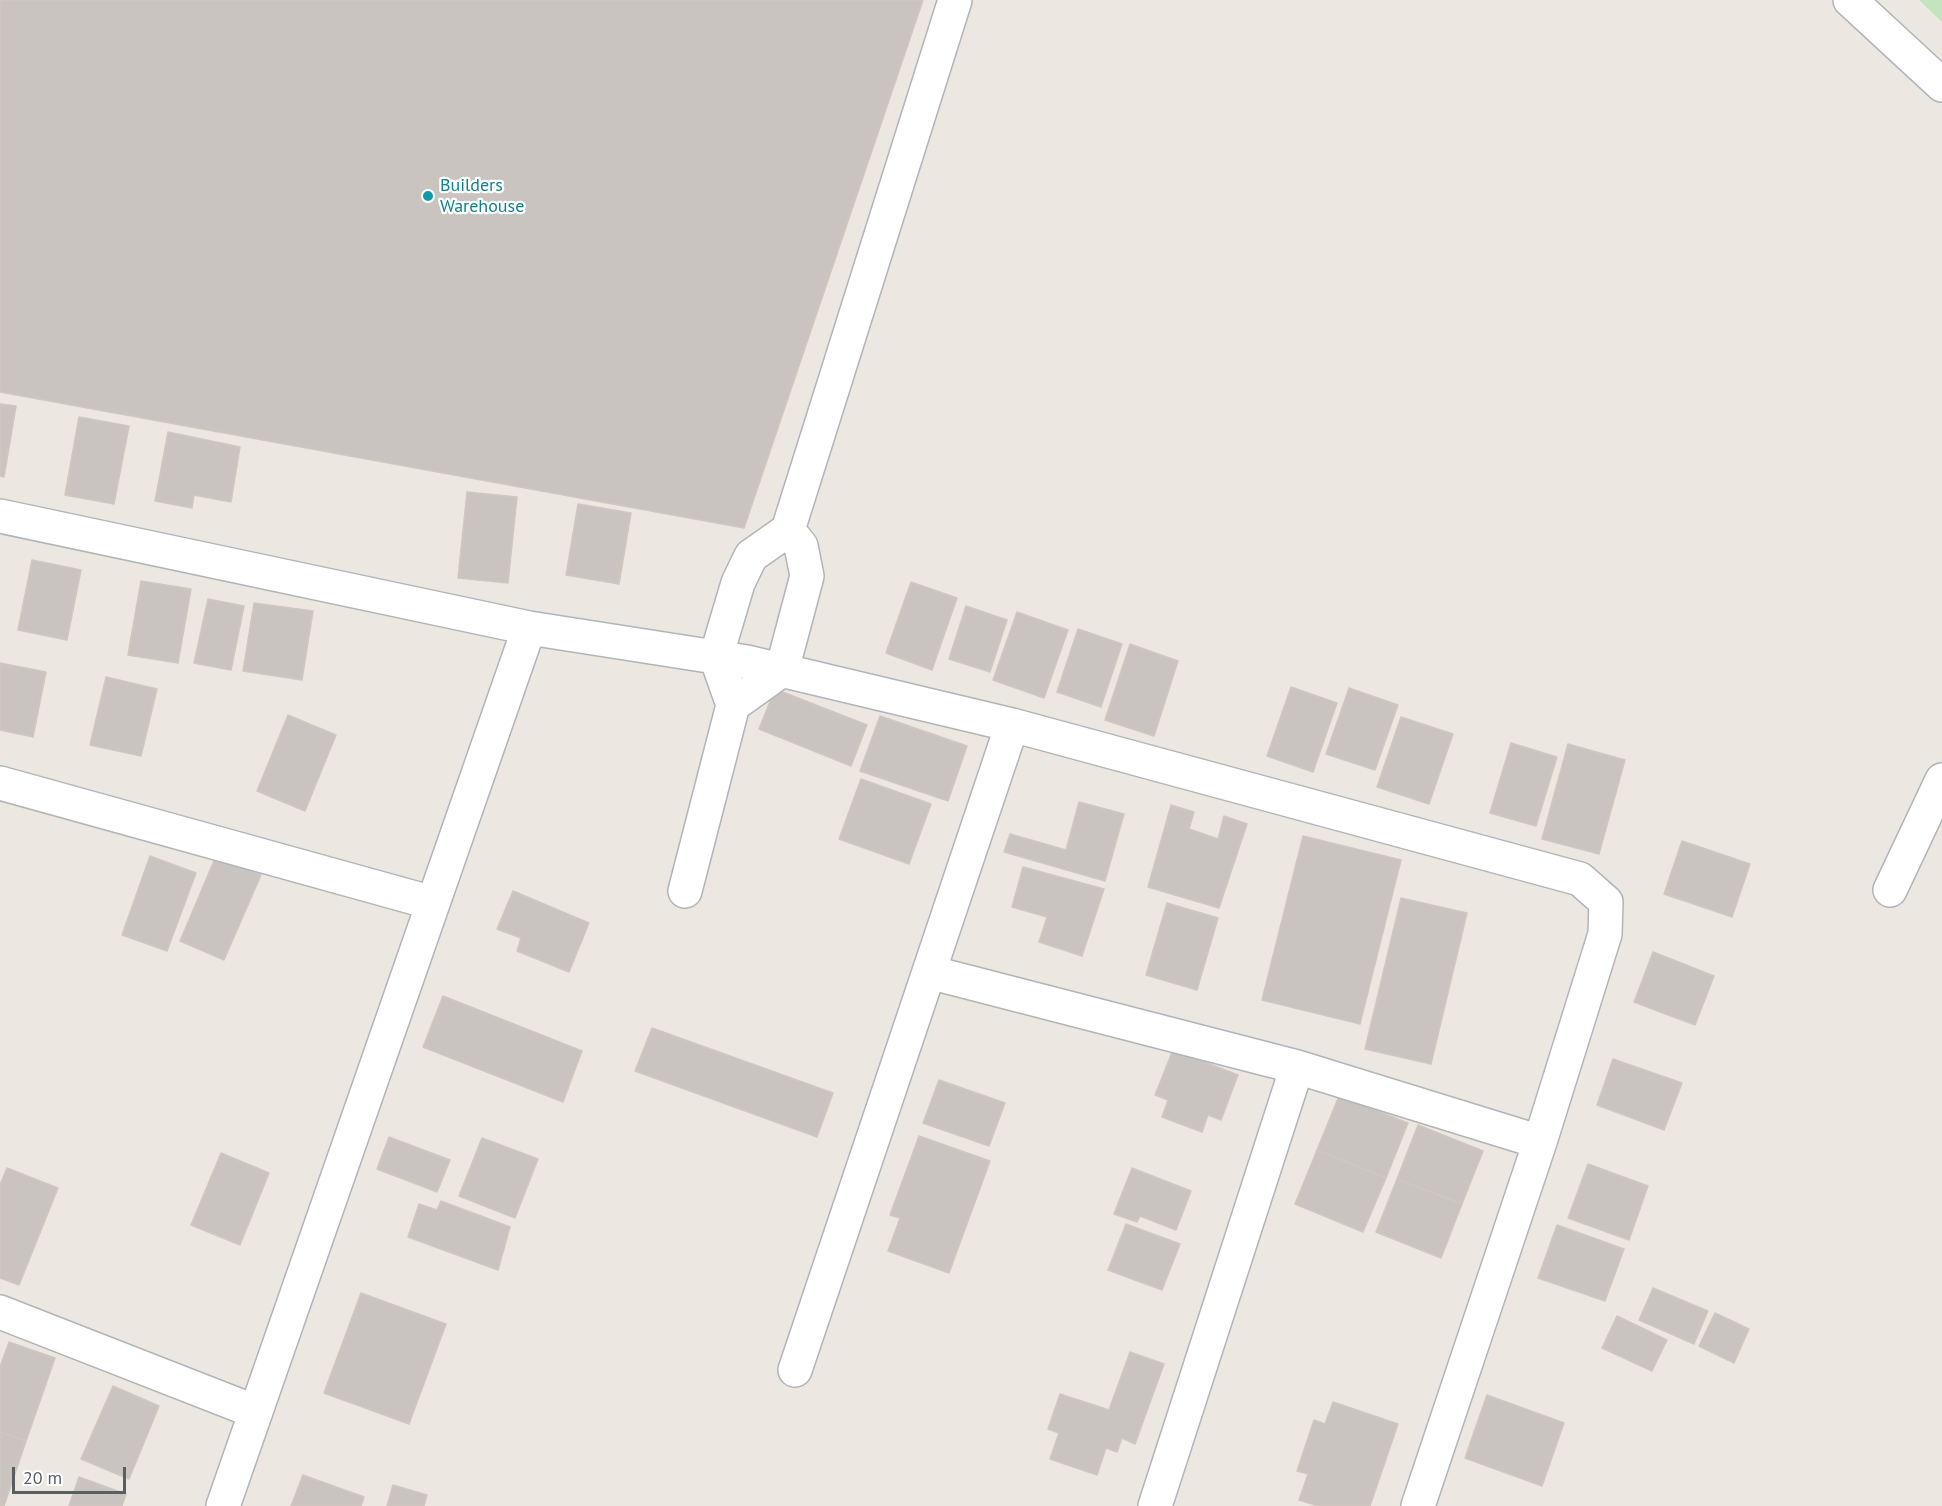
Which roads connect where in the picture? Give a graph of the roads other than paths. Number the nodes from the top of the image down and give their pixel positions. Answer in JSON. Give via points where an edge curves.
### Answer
{"nodes":[{"id":1,"x":955,"y":0,"type":"edge"},
{"id":2,"x":1850,"y":0,"type":"edge"},
{"id":3,"x":1942,"y":85,"type":"edge"},
{"id":4,"x":0,"y":516,"type":"edge"},
{"id":5,"x":788,"y":530,"type":"junction"},
{"id":6,"x":529,"y":628,"type":"junction"},
{"id":7,"x":716,"y":657,"type":"junction"},
{"id":8,"x":782,"y":670,"type":"junction"},
{"id":9,"x":733,"y":705,"type":"junction"},
{"id":10,"x":1012,"y":725,"type":"junction"},
{"id":11,"x":1942,"y":780,"type":"edge"},
{"id":12,"x":0,"y":783,"type":"edge"},
{"id":13,"x":1890,"y":890,"type":"dead end"},
{"id":14,"x":685,"y":891,"type":"dead end"},
{"id":15,"x":433,"y":903,"type":"junction"},
{"id":16,"x":929,"y":972,"type":"junction"},
{"id":17,"x":1297,"y":1067,"type":"junction"},
{"id":18,"x":1540,"y":1142,"type":"junction"},
{"id":19,"x":0,"y":1312,"type":"edge"},
{"id":20,"x":795,"y":1370,"type":"dead end"},
{"id":21,"x":256,"y":1412,"type":"junction"},
{"id":22,"x":223,"y":1506,"type":"edge"},
{"id":23,"x":1155,"y":1506,"type":"edge"},
{"id":24,"x":1418,"y":1506,"type":"edge"}],
"edges":[{"from":1,"to":5,"type":"street"},
{"from":2,"to":3,"type":"street"},
{"from":4,"to":6,"type":"street"},
{"from":5,"to":7,"type":"street","via":[[751,555],[738,583]]},
{"from":5,"to":8,"type":"street","via":[[801,546],[807,576]]},
{"from":6,"to":7,"type":"street"},
{"from":6,"to":15,"type":"street"},
{"from":7,"to":8,"type":"street"},
{"from":7,"to":9,"type":"street"},
{"from":8,"to":9,"type":"street"},
{"from":8,"to":10,"type":"street"},
{"from":9,"to":14,"type":"street"},
{"from":10,"to":16,"type":"street"},
{"from":10,"to":18,"type":"street","via":[[1580,879],[1606,902],[1605,934]]},
{"from":11,"to":13,"type":"street"},
{"from":12,"to":15,"type":"street"},
{"from":15,"to":21,"type":"street"},
{"from":16,"to":17,"type":"street"},
{"from":16,"to":20,"type":"street"},
{"from":17,"to":18,"type":"street"},
{"from":17,"to":23,"type":"street"},
{"from":18,"to":24,"type":"street"},
{"from":19,"to":21,"type":"street"},
{"from":21,"to":22,"type":"street"}]}
